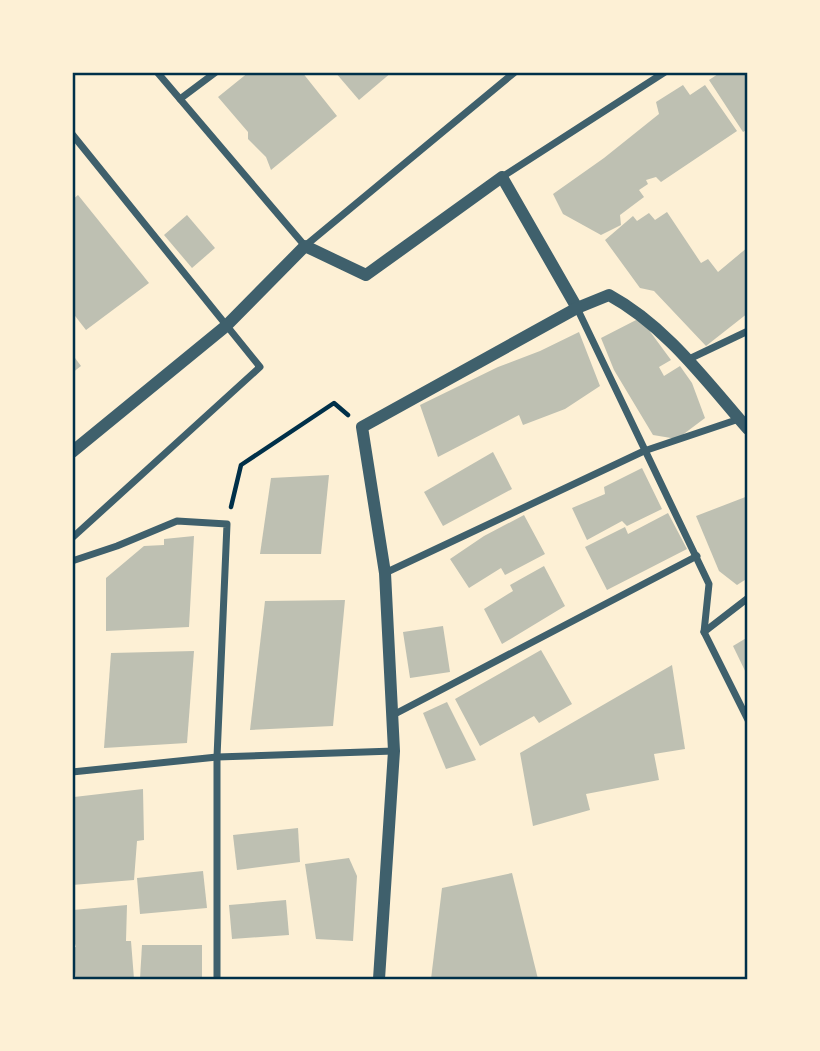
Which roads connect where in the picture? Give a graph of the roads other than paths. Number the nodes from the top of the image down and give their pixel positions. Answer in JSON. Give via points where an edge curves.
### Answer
{"nodes":[{"id":1,"x":157,"y":72,"type":"edge"},
{"id":2,"x":216,"y":72,"type":"edge"},
{"id":3,"x":514,"y":72,"type":"edge"},
{"id":4,"x":665,"y":72,"type":"edge"},
{"id":5,"x":180,"y":99,"type":"junction"},
{"id":6,"x":72,"y":134,"type":"edge"},
{"id":7,"x":502,"y":177,"type":"junction"},
{"id":8,"x":305,"y":246,"type":"junction"},
{"id":9,"x":577,"y":308,"type":"junction"},
{"id":10,"x":226,"y":326,"type":"junction"},
{"id":11,"x":748,"y":331,"type":"edge"},
{"id":12,"x":687,"y":360,"type":"junction"},
{"id":13,"x":744,"y":424,"type":"edge"},
{"id":14,"x":644,"y":451,"type":"junction"},
{"id":15,"x":72,"y":452,"type":"edge"},
{"id":16,"x":72,"y":538,"type":"edge"},
{"id":17,"x":697,"y":556,"type":"junction"},
{"id":18,"x":72,"y":561,"type":"edge"},
{"id":19,"x":385,"y":573,"type":"junction"},
{"id":20,"x":748,"y":598,"type":"edge"},
{"id":21,"x":704,"y":632,"type":"junction"},
{"id":22,"x":393,"y":715,"type":"junction"},
{"id":23,"x":748,"y":720,"type":"edge"},
{"id":24,"x":394,"y":751,"type":"junction"},
{"id":25,"x":217,"y":757,"type":"junction"},
{"id":26,"x":72,"y":772,"type":"edge"},
{"id":27,"x":218,"y":979,"type":"edge"},
{"id":28,"x":379,"y":979,"type":"edge"}],
"edges":[{"from":1,"to":5,"type":"street"},
{"from":2,"to":5,"type":"street"},
{"from":3,"to":8,"type":"street"},
{"from":4,"to":7,"type":"street"},
{"from":5,"to":8,"type":"street"},
{"from":6,"to":10,"type":"street"},
{"from":7,"to":8,"type":"street","via":[[366,275]]},
{"from":7,"to":9,"type":"street"},
{"from":8,"to":10,"type":"street"},
{"from":9,"to":12,"type":"street","via":[[609,295],[663,333]]},
{"from":9,"to":14,"type":"street"},
{"from":9,"to":19,"type":"street","via":[[362,427]]},
{"from":10,"to":15,"type":"street"},
{"from":10,"to":16,"type":"street","via":[[260,367]]},
{"from":11,"to":12,"type":"street"},
{"from":12,"to":13,"type":"street"},
{"from":13,"to":14,"type":"street"},
{"from":14,"to":17,"type":"street"},
{"from":14,"to":19,"type":"street"},
{"from":17,"to":21,"type":"street","via":[[709,584]]},
{"from":17,"to":22,"type":"street"},
{"from":18,"to":25,"type":"street","via":[[177,521],[227,524]]},
{"from":19,"to":22,"type":"street"},
{"from":20,"to":21,"type":"street"},
{"from":21,"to":23,"type":"street"},
{"from":22,"to":24,"type":"street"},
{"from":24,"to":25,"type":"street"},
{"from":24,"to":28,"type":"street"},
{"from":25,"to":26,"type":"street"},
{"from":25,"to":27,"type":"street"}]}
